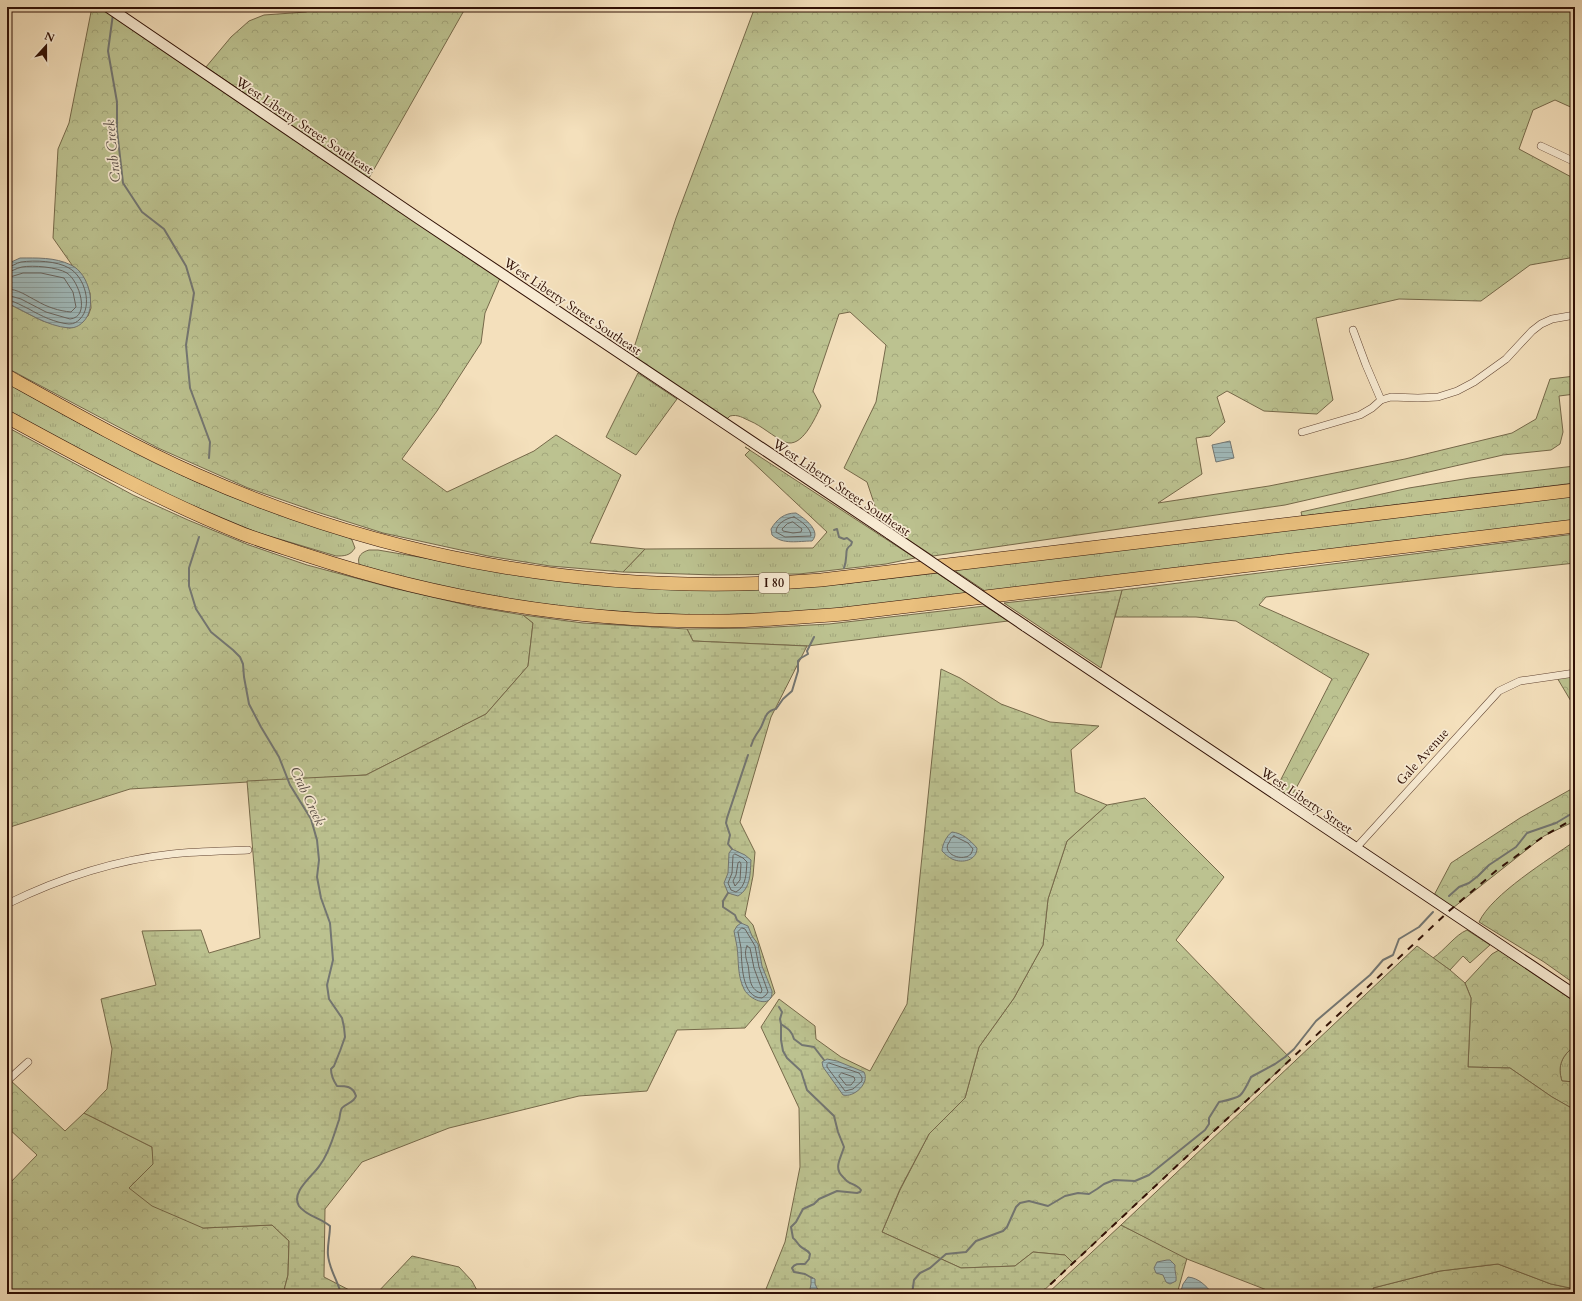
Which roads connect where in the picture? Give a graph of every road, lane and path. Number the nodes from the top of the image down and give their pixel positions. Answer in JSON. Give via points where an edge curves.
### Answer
{"nodes":[{"id":1,"x":108,"y":7,"type":"edge"},
{"id":2,"x":1541,"y":146,"type":"dead end"},
{"id":3,"x":1575,"y":162,"type":"edge"},
{"id":4,"x":1575,"y":315,"type":"edge"},
{"id":5,"x":1353,"y":330,"type":"dead end"},
{"id":6,"x":7,"y":376,"type":"edge"},
{"id":7,"x":1380,"y":400,"type":"junction"},
{"id":8,"x":7,"y":417,"type":"edge"},
{"id":9,"x":1302,"y":432,"type":"dead end"},
{"id":10,"x":1575,"y":490,"type":"edge"},
{"id":11,"x":1575,"y":526,"type":"edge"},
{"id":12,"x":1025,"y":626,"type":"joint"},
{"id":13,"x":1575,"y":673,"type":"edge"},
{"id":14,"x":1356,"y":848,"type":"junction"},
{"id":15,"x":248,"y":850,"type":"dead end"},
{"id":16,"x":7,"y":904,"type":"edge"},
{"id":17,"x":1575,"y":995,"type":"edge"},
{"id":18,"x":28,"y":1062,"type":"dead end"},
{"id":19,"x":7,"y":1081,"type":"edge"}],
"edges":[{"from":1,"to":12,"type":"main road","name":"West Liberty Street Southeast","bridge":true},
{"from":2,"to":3,"type":"street"},
{"from":4,"to":7,"type":"street","via":[[1552,319],[1541,324],[1506,359],[1457,391],[1438,397],[1394,397]]},
{"from":5,"to":7,"type":"street"},
{"from":6,"to":10,"type":"highway","number":"I 80","via":[[142,450],[254,499],[293,513],[403,547],[488,564],[608,580],[720,585],[821,580]]},
{"from":7,"to":9,"type":"street","via":[[1360,415]]},
{"from":8,"to":11,"type":"highway","via":[[114,476],[160,498],[274,544],[349,569],[430,590],[525,607],[603,616],[686,621],[789,619]]},
{"from":12,"to":14,"type":"main road","name":"West Liberty Street"},
{"from":13,"to":14,"type":"street","name":"Gale Avenue","via":[[1510,684],[1492,697]]},
{"from":14,"to":17,"type":"main road","name":"West Liberty Street"},
{"from":15,"to":16,"type":"street","via":[[171,854],[126,862],[83,873]]},
{"from":18,"to":19,"type":"street"}]}
